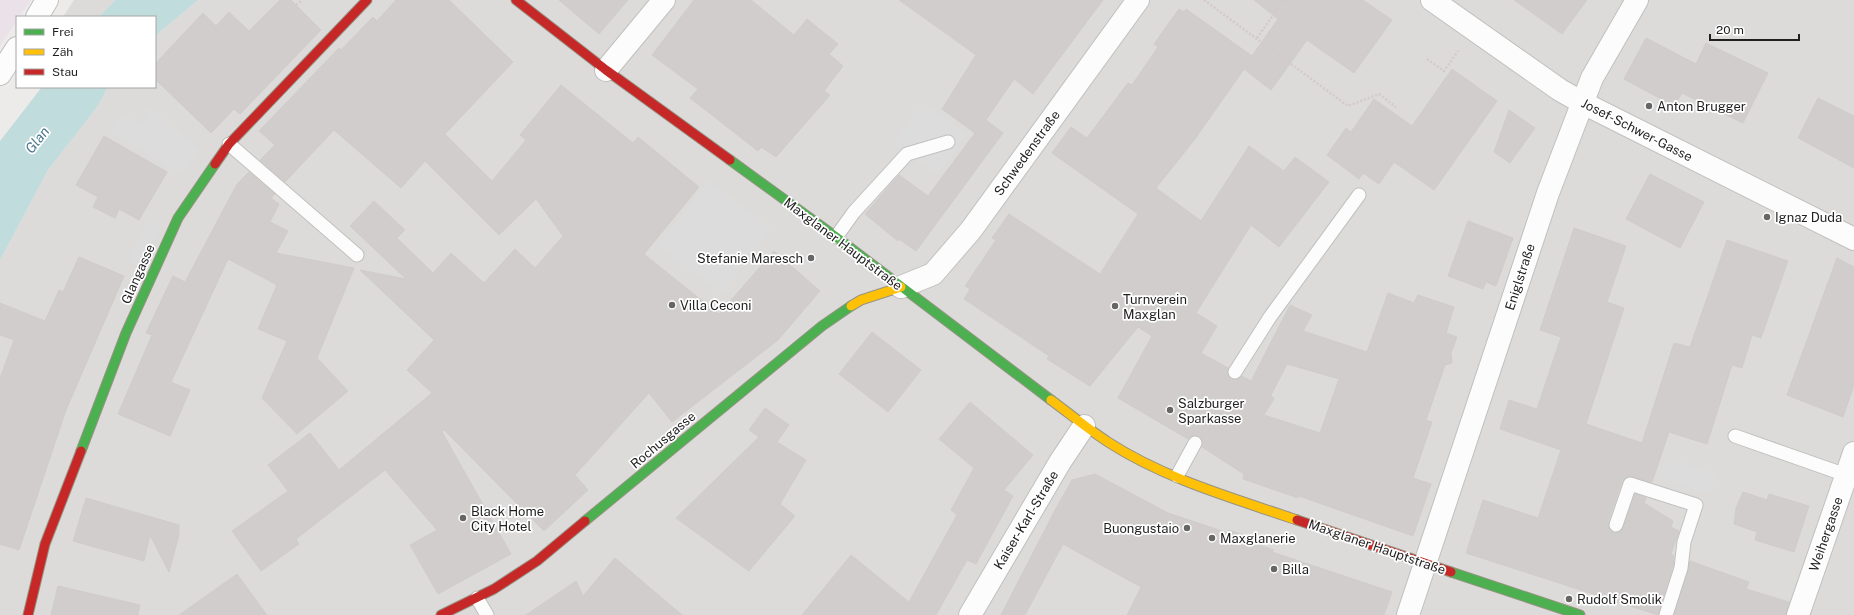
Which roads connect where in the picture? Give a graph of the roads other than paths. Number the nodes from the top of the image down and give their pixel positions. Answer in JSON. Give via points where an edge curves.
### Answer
{"nodes":[{"id":1,"x":47,"y":0,"type":"edge"},
{"id":2,"x":367,"y":0,"type":"edge"},
{"id":3,"x":516,"y":0,"type":"edge"},
{"id":4,"x":664,"y":0,"type":"edge"},
{"id":5,"x":1138,"y":0,"type":"edge"},
{"id":6,"x":1432,"y":0,"type":"edge"},
{"id":7,"x":1637,"y":0,"type":"edge"},
{"id":8,"x":37,"y":16,"type":"edge"},
{"id":9,"x":16,"y":50,"type":"edge"},
{"id":10,"x":606,"y":70,"type":"junction"},
{"id":11,"x":0,"y":74,"type":"edge"},
{"id":12,"x":1583,"y":103,"type":"junction"},
{"id":13,"x":948,"y":142,"type":"dead end"},
{"id":14,"x":229,"y":144,"type":"junction"},
{"id":15,"x":1358,"y":195,"type":"dead end"},
{"id":16,"x":836,"y":236,"type":"junction"},
{"id":17,"x":1854,"y":239,"type":"edge"},
{"id":18,"x":357,"y":255,"type":"dead end"},
{"id":19,"x":901,"y":287,"type":"junction"},
{"id":20,"x":1235,"y":372,"type":"dead end"},
{"id":21,"x":1084,"y":426,"type":"junction"},
{"id":22,"x":1735,"y":436,"type":"dead end"},
{"id":23,"x":1195,"y":443,"type":"dead end"},
{"id":24,"x":1854,"y":453,"type":"edge"},
{"id":25,"x":1846,"y":475,"type":"junction"},
{"id":26,"x":1177,"y":476,"type":"junction"},
{"id":27,"x":1616,"y":525,"type":"dead end"},
{"id":28,"x":1426,"y":564,"type":"junction"},
{"id":29,"x":477,"y":598,"type":"junction"},
{"id":30,"x":28,"y":615,"type":"edge"},
{"id":31,"x":441,"y":615,"type":"edge"},
{"id":32,"x":487,"y":615,"type":"edge"},
{"id":33,"x":970,"y":615,"type":"edge"},
{"id":34,"x":1408,"y":615,"type":"edge"},
{"id":35,"x":1580,"y":615,"type":"edge"},
{"id":36,"x":1666,"y":615,"type":"edge"},
{"id":37,"x":1798,"y":615,"type":"edge"}],
"edges":[{"from":1,"to":8,"type":"street"},
{"from":2,"to":14,"type":"street","name":"Glangasse"},
{"from":3,"to":10,"type":"street","name":"Maxglaner Hauptstraße"},
{"from":4,"to":10,"type":"street"},
{"from":5,"to":19,"type":"street","name":"Schwedenstraße","via":[[971,230],[933,274]]},
{"from":6,"to":12,"type":"street","name":"Josef-Schwer-Gasse"},
{"from":7,"to":12,"type":"street","name":"Eniglstraße","via":[[1592,78]]},
{"from":9,"to":11,"type":"street"},
{"from":10,"to":16,"type":"street","name":"Maxglaner Hauptstraße"},
{"from":12,"to":17,"type":"street","name":"Josef-Schwer-Gasse"},
{"from":12,"to":28,"type":"street","name":"Eniglstraße","via":[[1546,200]]},
{"from":13,"to":16,"type":"lane","via":[[907,154],[854,212]]},
{"from":14,"to":18,"type":"lane"},
{"from":14,"to":30,"type":"street","name":"Glangasse","via":[[178,218],[146,286],[45,544]]},
{"from":15,"to":20,"type":"lane","via":[[1270,317]]},
{"from":16,"to":19,"type":"street","name":"Maxglaner Hauptstraße"},
{"from":19,"to":21,"type":"street","name":"Maxglaner Hauptstraße"},
{"from":19,"to":29,"type":"street","name":"Rochusgasse","via":[[861,300],[822,326],[537,561]]},
{"from":21,"to":26,"type":"street","name":"Maxglaner Hauptstraße","via":[[1108,442]]},
{"from":21,"to":33,"type":"street","name":"Kaiser-Karl-Straße"},
{"from":22,"to":25,"type":"lane"},
{"from":23,"to":26,"type":"lane"},
{"from":24,"to":25,"type":"street","name":"Weihergasse"},
{"from":25,"to":37,"type":"street","name":"Weihergasse"},
{"from":26,"to":28,"type":"street","name":"Maxglaner Hauptstraße","via":[[1208,490]]},
{"from":27,"to":36,"type":"lane","via":[[1630,484],[1696,505],[1684,542],[1682,568]]},
{"from":28,"to":34,"type":"street","name":"Eniglstraße"},
{"from":28,"to":35,"type":"street","name":"Maxglaner Hauptstraße"},
{"from":29,"to":31,"type":"street","name":"Rochusgasse"},
{"from":29,"to":32,"type":"lane"}]}
